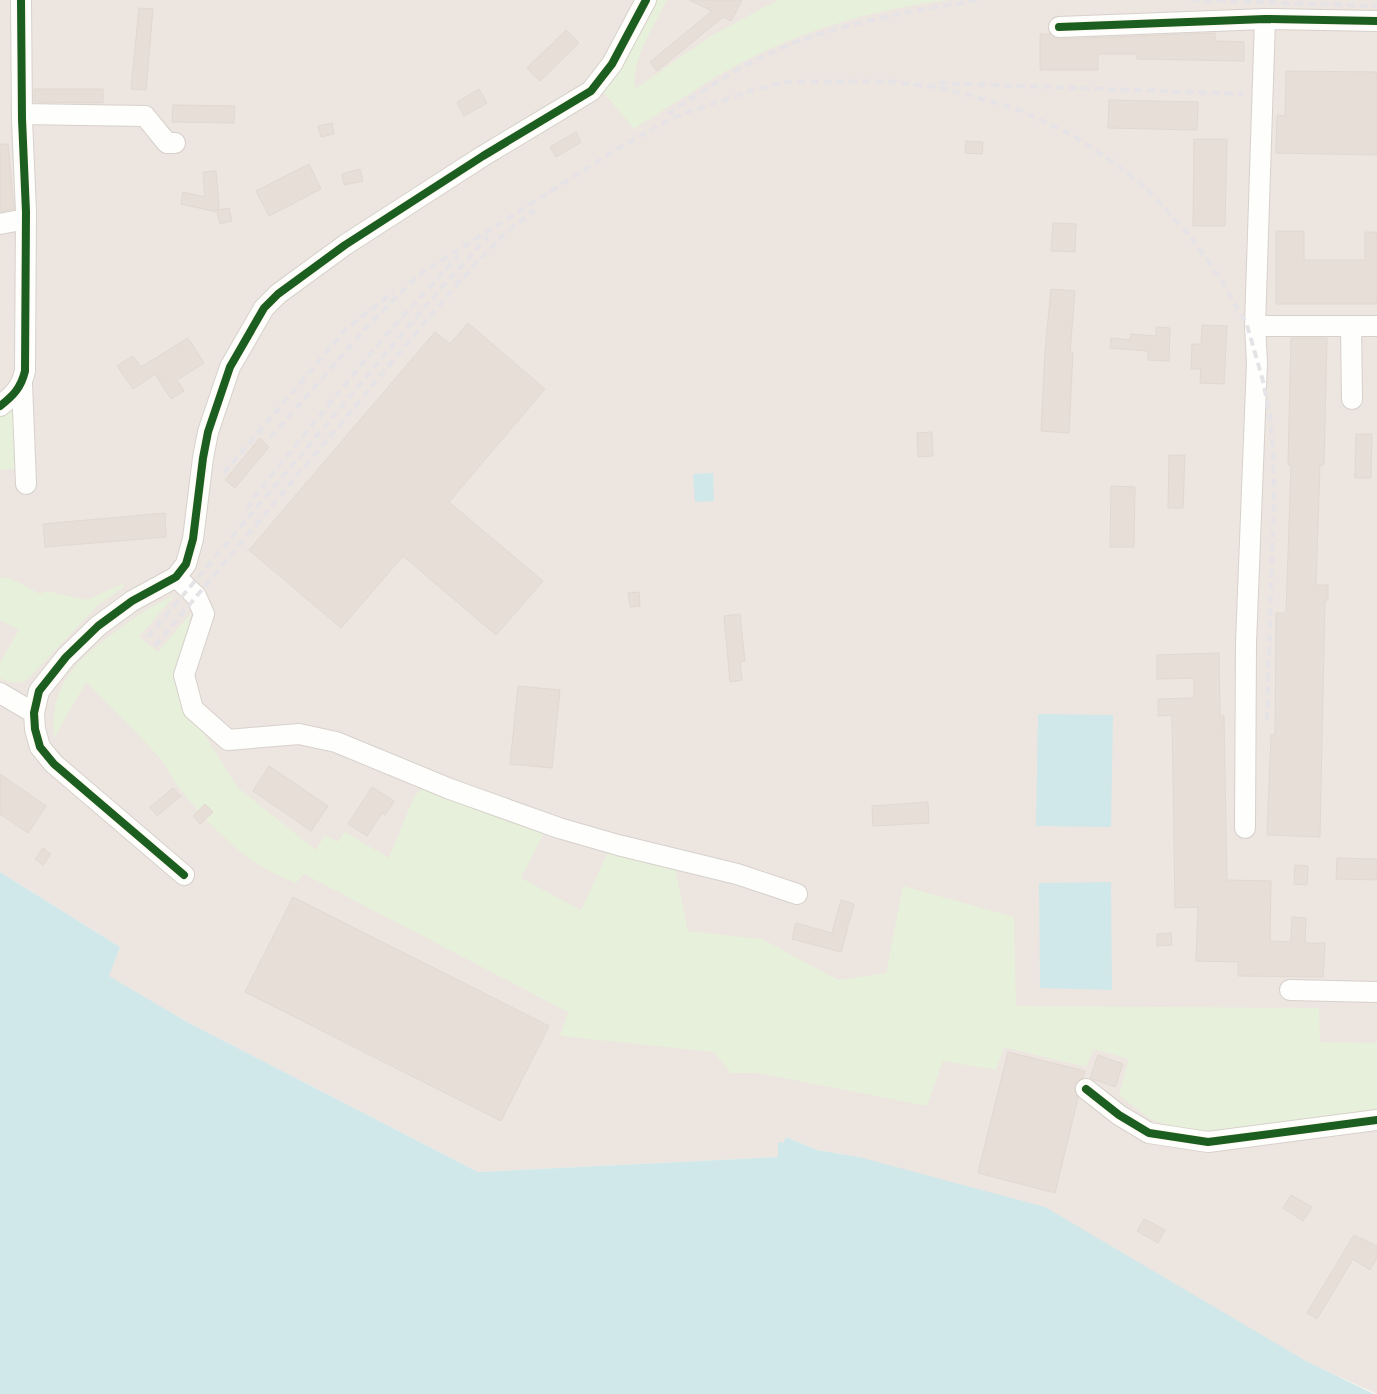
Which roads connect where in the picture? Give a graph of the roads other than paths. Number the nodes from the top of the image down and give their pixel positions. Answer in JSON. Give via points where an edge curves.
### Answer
{"nodes":[{"id":1,"x":21,"y":0,"type":"edge"},
{"id":2,"x":646,"y":0,"type":"edge"},
{"id":3,"x":1265,"y":19,"type":"junction"},
{"id":4,"x":1377,"y":21,"type":"edge"},
{"id":5,"x":1059,"y":26,"type":"dead end"},
{"id":6,"x":22,"y":114,"type":"junction"},
{"id":7,"x":175,"y":144,"type":"dead end"},
{"id":8,"x":26,"y":219,"type":"junction"},
{"id":9,"x":0,"y":224,"type":"edge"},
{"id":10,"x":1255,"y":326,"type":"junction"},
{"id":11,"x":1351,"y":326,"type":"junction"},
{"id":12,"x":1377,"y":326,"type":"edge"},
{"id":13,"x":22,"y":383,"type":"junction"},
{"id":14,"x":1352,"y":399,"type":"dead end"},
{"id":15,"x":0,"y":406,"type":"edge"},
{"id":16,"x":26,"y":484,"type":"dead end"},
{"id":17,"x":176,"y":577,"type":"junction"},
{"id":18,"x":0,"y":693,"type":"edge"},
{"id":19,"x":34,"y":713,"type":"junction"},
{"id":20,"x":1245,"y":828,"type":"dead end"},
{"id":21,"x":184,"y":875,"type":"dead end"},
{"id":22,"x":797,"y":894,"type":"dead end"},
{"id":23,"x":1290,"y":990,"type":"dead end"},
{"id":24,"x":1377,"y":992,"type":"edge"},
{"id":25,"x":1086,"y":1089,"type":"dead end"},
{"id":26,"x":1377,"y":1120,"type":"edge"}],
"edges":[{"from":1,"to":6,"type":"street"},
{"from":2,"to":17,"type":"street","via":[[612,64],[591,91],[482,156],[345,245],[264,308],[230,367],[208,432],[190,555]]},
{"from":3,"to":4,"type":"street"},
{"from":3,"to":5,"type":"street"},
{"from":3,"to":10,"type":"street"},
{"from":6,"to":7,"type":"street","via":[[145,116],[167,144]]},
{"from":6,"to":8,"type":"street"},
{"from":8,"to":9,"type":"street"},
{"from":8,"to":13,"type":"street"},
{"from":10,"to":11,"type":"street"},
{"from":10,"to":20,"type":"street","via":[[1257,362],[1246,643]]},
{"from":11,"to":12,"type":"street"},
{"from":11,"to":14,"type":"street"},
{"from":13,"to":15,"type":"street"},
{"from":13,"to":16,"type":"street"},
{"from":17,"to":19,"type":"street","via":[[132,601],[98,626],[50,676],[40,691]]},
{"from":17,"to":22,"type":"street","via":[[196,596],[204,614],[184,675],[193,709],[228,740],[299,734],[336,742],[450,789],[559,828],[737,874]]},
{"from":18,"to":19,"type":"street"},
{"from":19,"to":21,"type":"street","via":[[40,747],[54,764]]},
{"from":23,"to":24,"type":"street"},
{"from":25,"to":26,"type":"street","via":[[1149,1133],[1208,1142]]}]}
